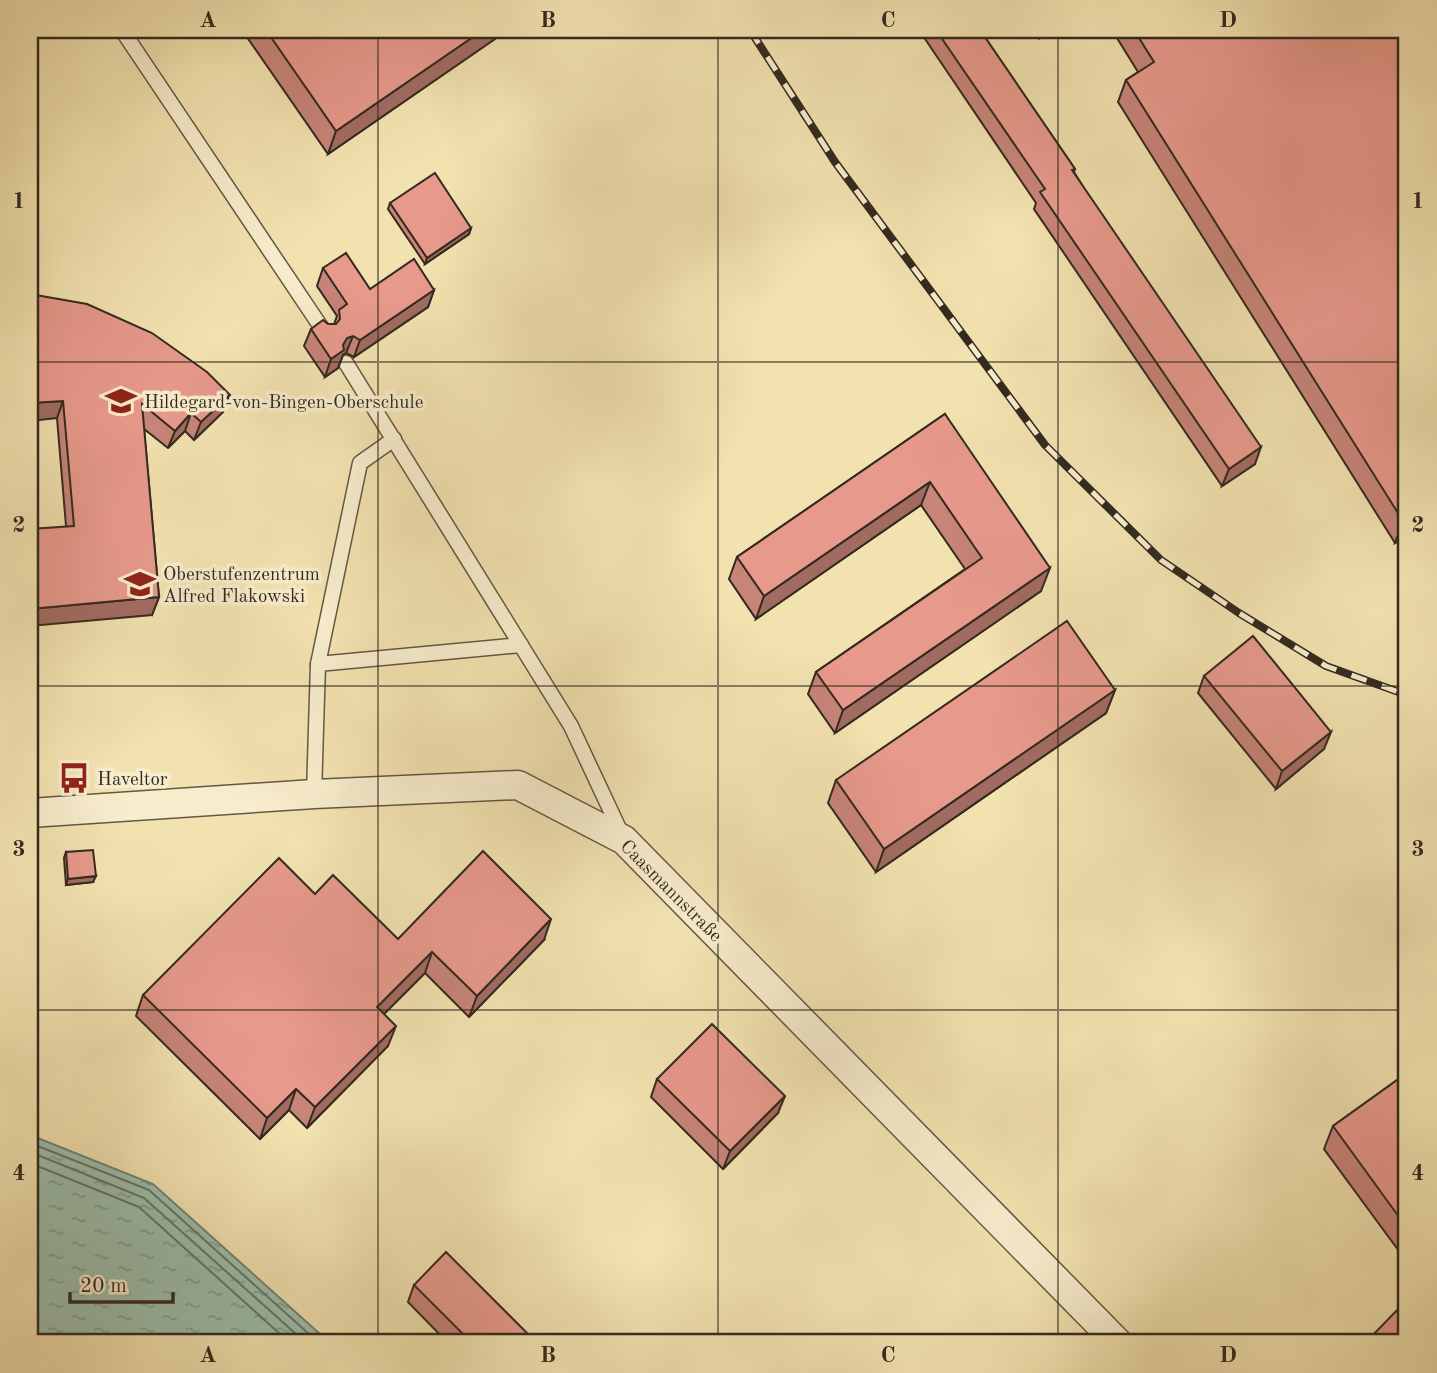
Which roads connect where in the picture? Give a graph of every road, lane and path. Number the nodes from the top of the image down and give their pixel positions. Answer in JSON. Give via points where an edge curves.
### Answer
{"nodes":[{"id":1,"x":122,"y":30,"type":"edge"},
{"id":2,"x":325,"y":332,"type":"edge"},
{"id":3,"x":346,"y":363,"type":"edge"},
{"id":4,"x":394,"y":439,"type":"junction"},
{"id":5,"x":522,"y":645,"type":"junction"},
{"id":6,"x":318,"y":664,"type":"junction"},
{"id":7,"x":314,"y":794,"type":"junction"},
{"id":8,"x":30,"y":813,"type":"edge"},
{"id":9,"x":624,"y":840,"type":"junction"},
{"id":10,"x":1118,"y":1343,"type":"edge"}],
"edges":[{"from":1,"to":2,"type":"lane"},
{"from":3,"to":4,"type":"lane"},
{"from":4,"to":5,"type":"lane"},
{"from":4,"to":6,"type":"lane","via":[[359,463]]},
{"from":5,"to":6,"type":"lane"},
{"from":5,"to":9,"type":"lane","via":[[571,726]]},
{"from":6,"to":7,"type":"lane"},
{"from":7,"to":8,"type":"street","name":"Caasmannstraße"},
{"from":7,"to":9,"type":"street","name":"Caasmannstraße","via":[[518,785]]},
{"from":9,"to":10,"type":"street","name":"Caasmannstraße"}]}
